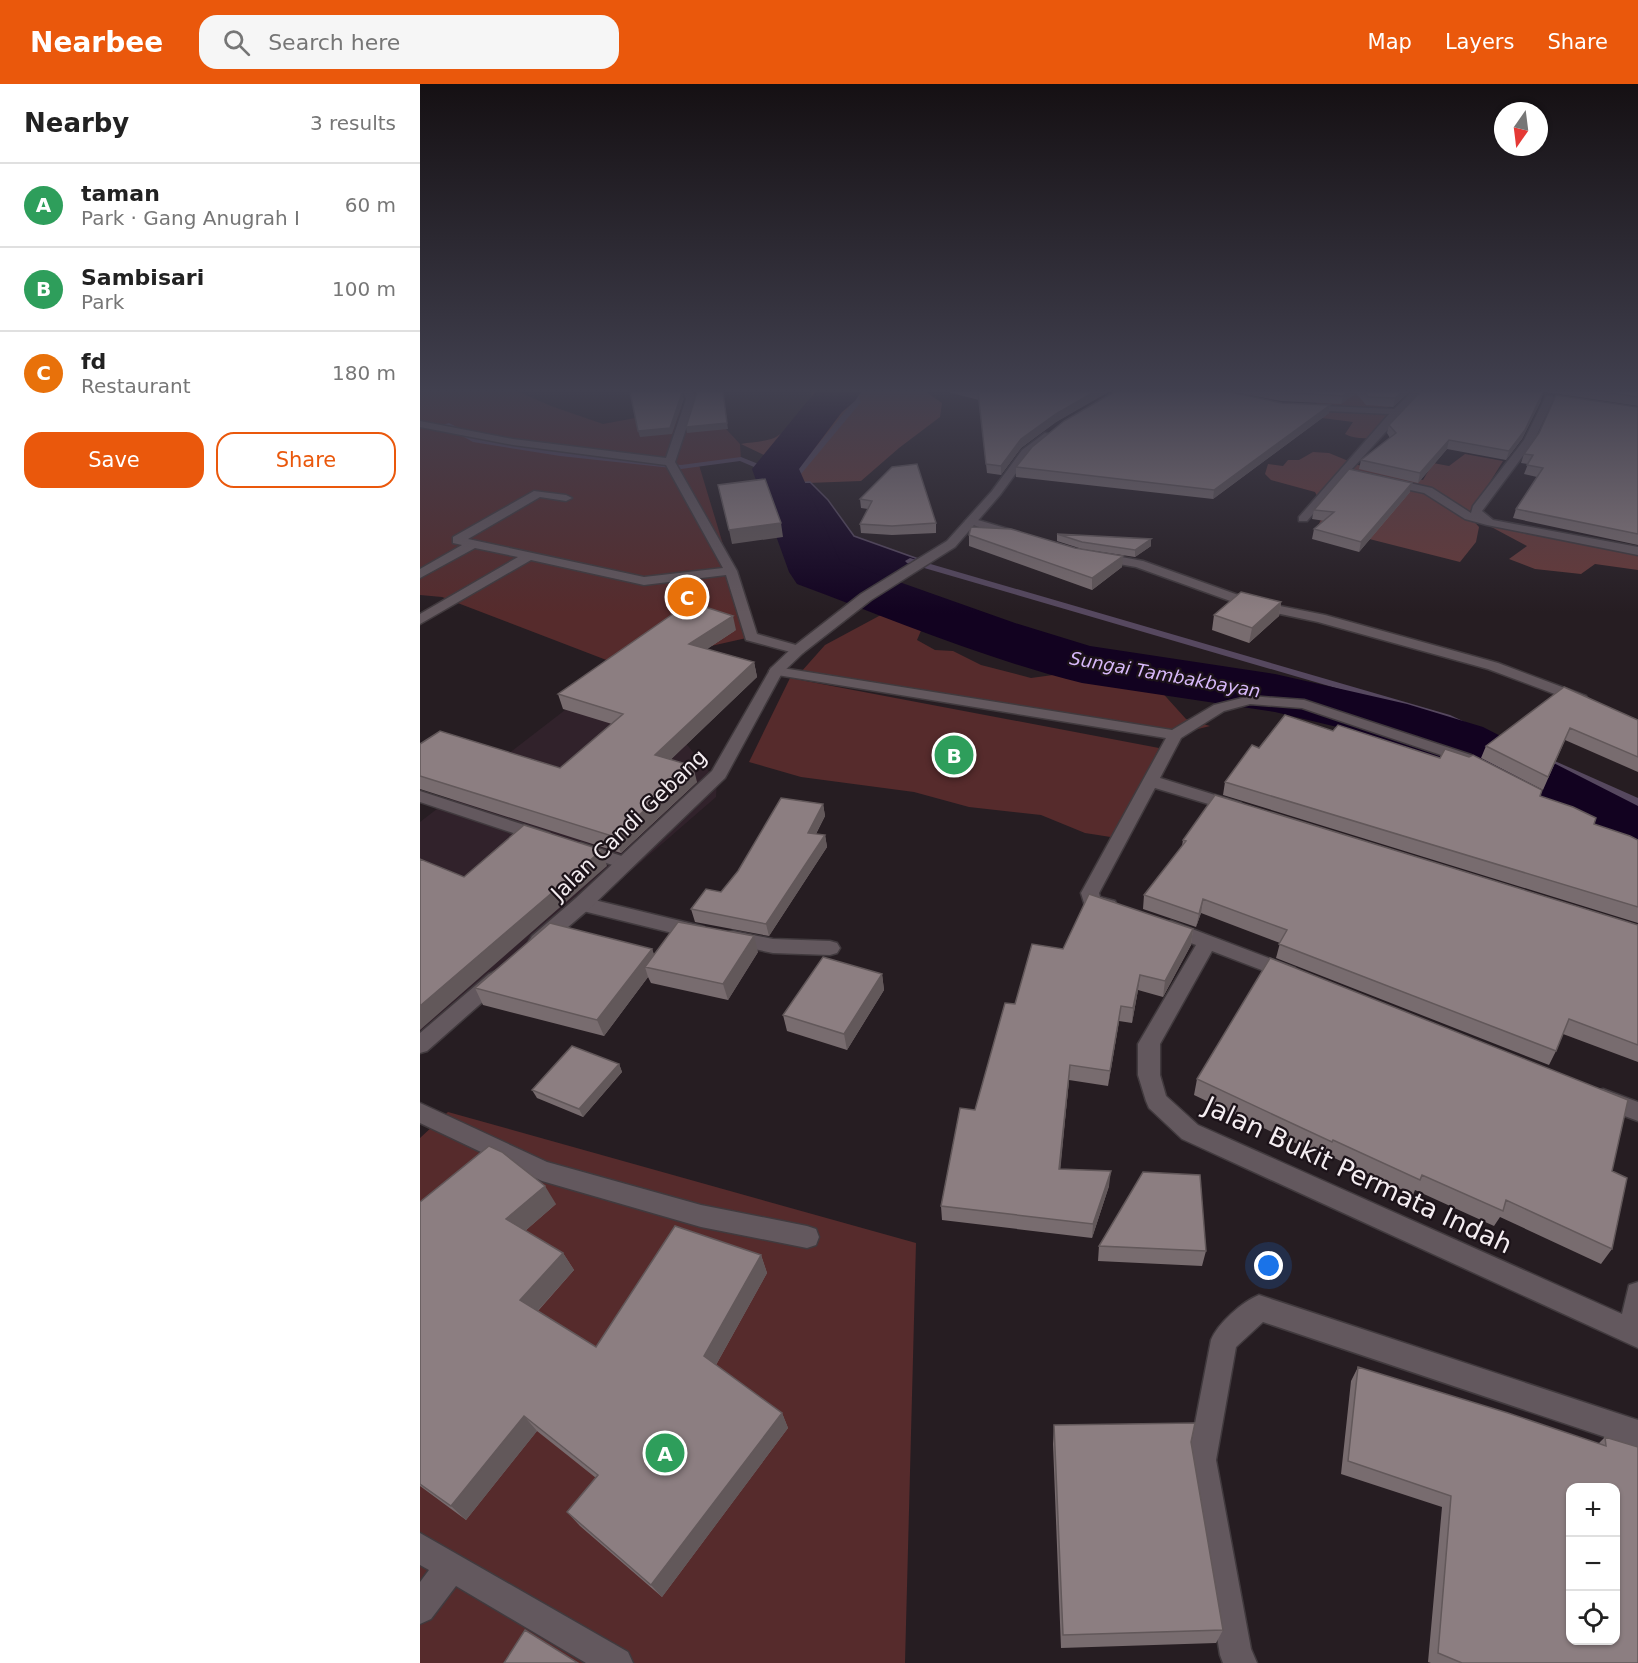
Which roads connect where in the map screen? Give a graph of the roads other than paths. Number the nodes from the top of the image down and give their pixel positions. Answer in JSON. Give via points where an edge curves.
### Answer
{"nodes":[{"id":1,"x":672,"y":466,"type":"edge"},
{"id":2,"x":1016,"y":466,"type":"edge"},
{"id":3,"x":1349,"y":466,"type":"edge"},
{"id":4,"x":1510,"y":466,"type":"edge"},
{"id":5,"x":1344,"y":472,"type":"junction"},
{"id":6,"x":566,"y":498,"type":"dead end"},
{"id":7,"x":1303,"y":519,"type":"dead end"},
{"id":8,"x":971,"y":521,"type":"junction"},
{"id":9,"x":1491,"y":523,"type":"junction"},
{"id":10,"x":1033,"y":540,"type":"edge"},
{"id":11,"x":474,"y":543,"type":"junction"},
{"id":12,"x":1638,"y":551,"type":"edge"},
{"id":13,"x":1083,"y":555,"type":"edge"},
{"id":14,"x":529,"y":556,"type":"junction"},
{"id":15,"x":731,"y":571,"type":"junction"},
{"id":16,"x":420,"y":573,"type":"edge"},
{"id":17,"x":420,"y":620,"type":"edge"},
{"id":18,"x":798,"y":650,"type":"junction"},
{"id":19,"x":776,"y":671,"type":"junction"},
{"id":20,"x":1592,"y":704,"type":"edge"},
{"id":21,"x":1175,"y":735,"type":"junction"},
{"id":22,"x":1481,"y":766,"type":"edge"},
{"id":23,"x":1150,"y":781,"type":"junction"},
{"id":24,"x":420,"y":796,"type":"edge"},
{"id":25,"x":1253,"y":813,"type":"edge"},
{"id":26,"x":625,"y":864,"type":"junction"},
{"id":27,"x":582,"y":904,"type":"junction"},
{"id":28,"x":1123,"y":912,"type":"edge"},
{"id":29,"x":1155,"y":922,"type":"edge"},
{"id":30,"x":1208,"y":941,"type":"junction"},
{"id":31,"x":830,"y":948,"type":"dead end"},
{"id":32,"x":528,"y":951,"type":"edge"},
{"id":33,"x":510,"y":967,"type":"edge"},
{"id":34,"x":1307,"y":980,"type":"edge"},
{"id":35,"x":420,"y":1045,"type":"edge"},
{"id":36,"x":1583,"y":1090,"type":"edge"},
{"id":37,"x":420,"y":1112,"type":"edge"},
{"id":38,"x":1638,"y":1112,"type":"edge"},
{"id":39,"x":807,"y":1237,"type":"dead end"},
{"id":40,"x":1638,"y":1294,"type":"edge"},
{"id":41,"x":1635,"y":1334,"type":"edge"},
{"id":42,"x":1638,"y":1434,"type":"edge"},
{"id":43,"x":420,"y":1548,"type":"edge"},
{"id":44,"x":451,"y":1567,"type":"junction"},
{"id":45,"x":420,"y":1608,"type":"edge"},
{"id":46,"x":617,"y":1663,"type":"edge"},
{"id":47,"x":1241,"y":1663,"type":"edge"}],
"edges":[{"from":1,"to":15,"type":"street"},
{"from":2,"to":8,"type":"street","name":"Jalan Candi Gebang"},
{"from":3,"to":5,"type":"street"},
{"from":4,"to":9,"type":"street","via":[[1477,508],[1481,519]]},
{"from":5,"to":7,"type":"street"},
{"from":5,"to":9,"type":"street","via":[[1428,490],[1469,517]]},
{"from":6,"to":11,"type":"street","via":[[538,493],[457,540]]},
{"from":8,"to":10,"type":"street"},
{"from":8,"to":18,"type":"street","name":"Jalan Candi Gebang","via":[[951,544],[866,597]]},
{"from":9,"to":12,"type":"street"},
{"from":11,"to":14,"type":"street"},
{"from":11,"to":16,"type":"street"},
{"from":13,"to":20,"type":"street","via":[[1139,564],[1252,604],[1451,654],[1527,677]]},
{"from":14,"to":15,"type":"street","via":[[644,581]]},
{"from":14,"to":17,"type":"street"},
{"from":15,"to":18,"type":"street","via":[[751,637]]},
{"from":18,"to":19,"type":"street","name":"Jalan Candi Gebang"},
{"from":19,"to":21,"type":"street"},
{"from":19,"to":26,"type":"street","name":"Jalan Candi Gebang","via":[[719,774]]},
{"from":21,"to":22,"type":"street","via":[[1227,706],[1250,700],[1285,701],[1324,710]]},
{"from":21,"to":23,"type":"street"},
{"from":23,"to":25,"type":"street"},
{"from":23,"to":28,"type":"street","via":[[1090,893],[1092,901]]},
{"from":24,"to":26,"type":"street"},
{"from":26,"to":27,"type":"street","name":"Jalan Candi Gebang"},
{"from":27,"to":31,"type":"street","via":[[772,945]]},
{"from":27,"to":32,"type":"street","name":"Jalan Candi Gebang"},
{"from":29,"to":30,"type":"street"},
{"from":30,"to":34,"type":"street"},
{"from":30,"to":41,"type":"street","name":"Jalan Bukit Permata Indah","via":[[1149,1044],[1149,1075],[1157,1101],[1165,1109],[1190,1132]]},
{"from":33,"to":35,"type":"street"},
{"from":36,"to":38,"type":"street"},
{"from":37,"to":39,"type":"street","via":[[542,1171],[701,1216]]},
{"from":40,"to":41,"type":"street"},
{"from":42,"to":47,"type":"street","via":[[1259,1308],[1224,1340],[1202,1460],[1236,1655]]},
{"from":43,"to":44,"type":"street"},
{"from":44,"to":45,"type":"street"},
{"from":44,"to":46,"type":"street"}]}
